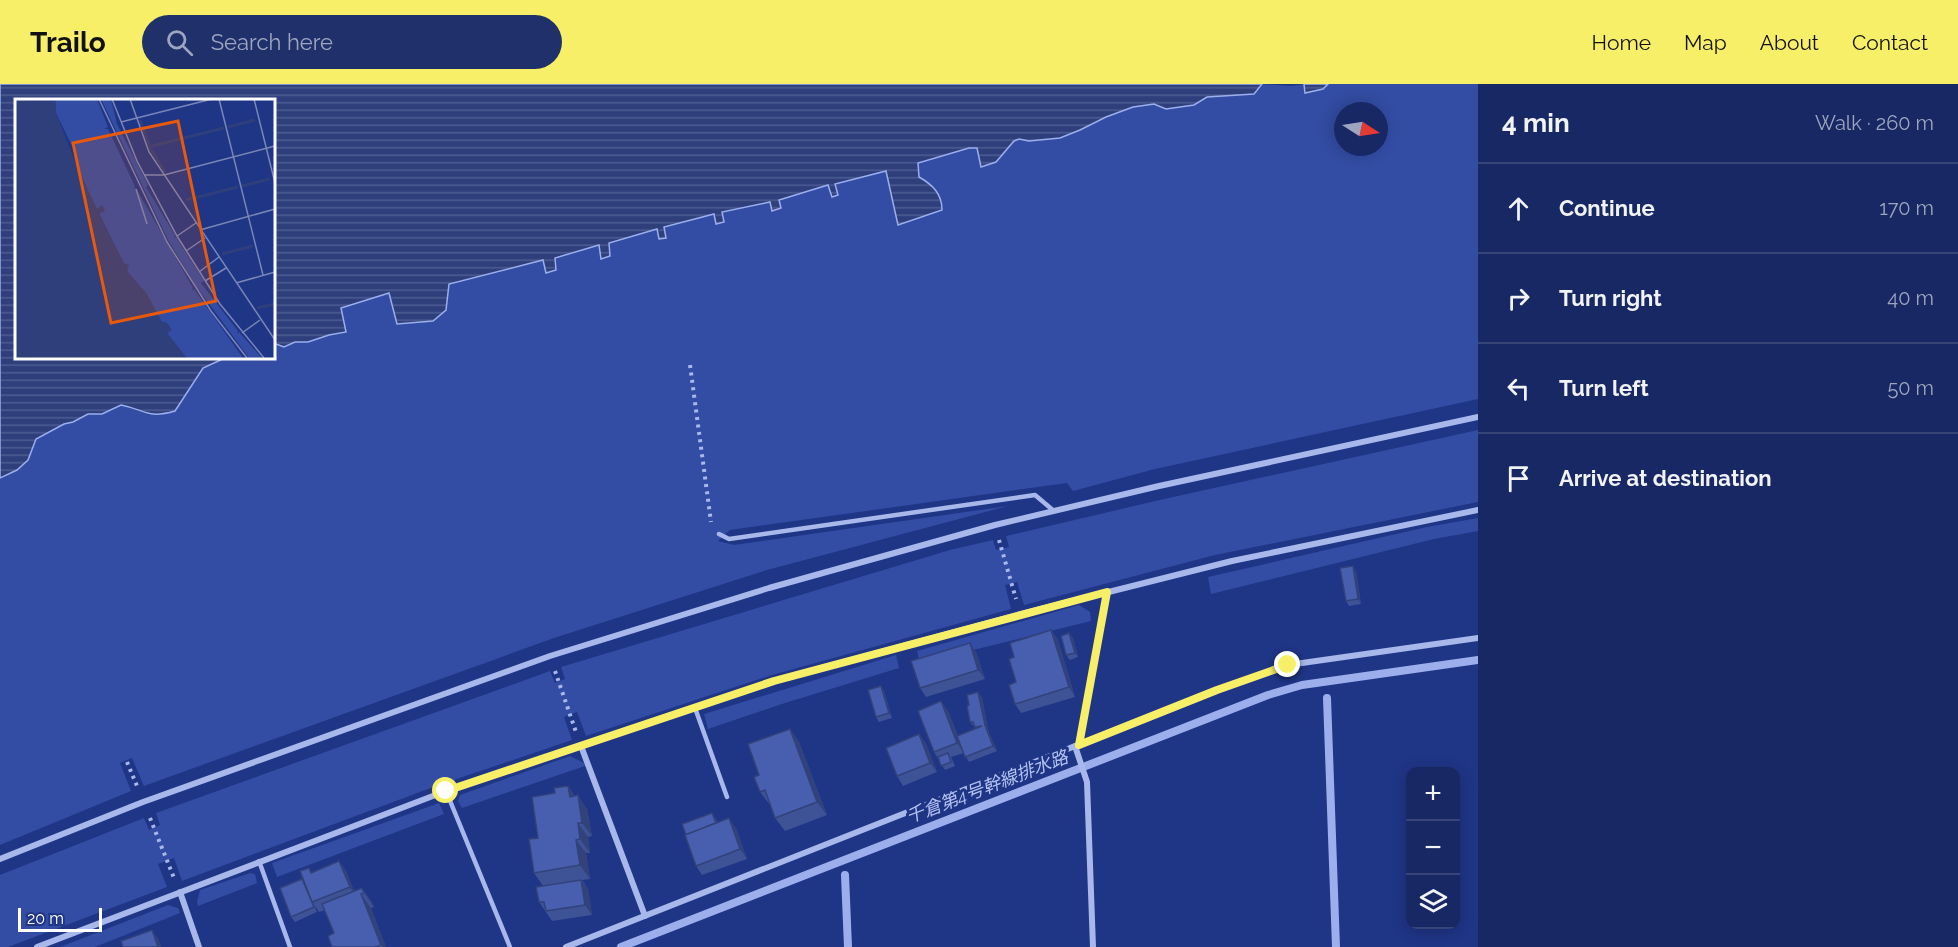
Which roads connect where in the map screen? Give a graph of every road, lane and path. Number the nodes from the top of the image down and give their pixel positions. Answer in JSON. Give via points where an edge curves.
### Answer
{"nodes":[{"id":1,"x":690,"y":365,"type":"dead end"},
{"id":2,"x":1478,"y":417,"type":"edge"},
{"id":3,"x":1478,"y":510,"type":"edge"},
{"id":4,"x":1054,"y":511,"type":"junction"},
{"id":5,"x":719,"y":534,"type":"joint"},
{"id":6,"x":1002,"y":549,"type":"dead end"},
{"id":7,"x":1011,"y":583,"type":"dead end"},
{"id":8,"x":1107,"y":592,"type":"junction"},
{"id":9,"x":1478,"y":638,"type":"edge"},
{"id":10,"x":558,"y":681,"type":"dead end"},
{"id":11,"x":695,"y":708,"type":"junction"},
{"id":12,"x":570,"y":715,"type":"dead end"},
{"id":13,"x":581,"y":746,"type":"junction"},
{"id":14,"x":1077,"y":746,"type":"junction"},
{"id":15,"x":446,"y":791,"type":"junction"},
{"id":16,"x":727,"y":797,"type":"dead end"},
{"id":17,"x":154,"y":828,"type":"dead end"},
{"id":18,"x":0,"y":859,"type":"edge"},
{"id":19,"x":167,"y":860,"type":"dead end"},
{"id":20,"x":259,"y":861,"type":"junction"},
{"id":21,"x":180,"y":892,"type":"junction"},
{"id":22,"x":645,"y":916,"type":"junction"},
{"id":23,"x":588,"y":938,"type":"junction"},
{"id":24,"x":38,"y":947,"type":"edge"},
{"id":25,"x":199,"y":947,"type":"edge"},
{"id":26,"x":290,"y":947,"type":"edge"},
{"id":27,"x":510,"y":947,"type":"edge"},
{"id":28,"x":566,"y":947,"type":"edge"},
{"id":29,"x":591,"y":947,"type":"edge"},
{"id":30,"x":1093,"y":947,"type":"edge"}],
"edges":[{"from":1,"to":5,"type":"path","via":[[711,521]]},
{"from":2,"to":4,"type":"street"},
{"from":3,"to":8,"type":"street","via":[[1232,561]]},
{"from":4,"to":5,"type":"lane","via":[[1035,495],[729,539]]},
{"from":4,"to":18,"type":"street","via":[[769,588],[549,656],[143,802]]},
{"from":6,"to":7,"type":"path"},
{"from":8,"to":11,"type":"street","via":[[774,681]]},
{"from":8,"to":14,"type":"street"},
{"from":9,"to":14,"type":"street","via":[[1288,665]]},
{"from":10,"to":12,"type":"path"},
{"from":11,"to":13,"type":"street"},
{"from":11,"to":16,"type":"lane"},
{"from":13,"to":15,"type":"street"},
{"from":13,"to":22,"type":"street"},
{"from":14,"to":22,"type":"street"},
{"from":14,"to":30,"type":"street","via":[[1087,782]]},
{"from":15,"to":20,"type":"street"},
{"from":15,"to":27,"type":"lane"},
{"from":17,"to":19,"type":"path"},
{"from":20,"to":21,"type":"street"},
{"from":20,"to":26,"type":"lane"},
{"from":21,"to":24,"type":"street"},
{"from":21,"to":25,"type":"street"},
{"from":22,"to":23,"type":"street"},
{"from":23,"to":28,"type":"street"},
{"from":23,"to":29,"type":"street"}]}
